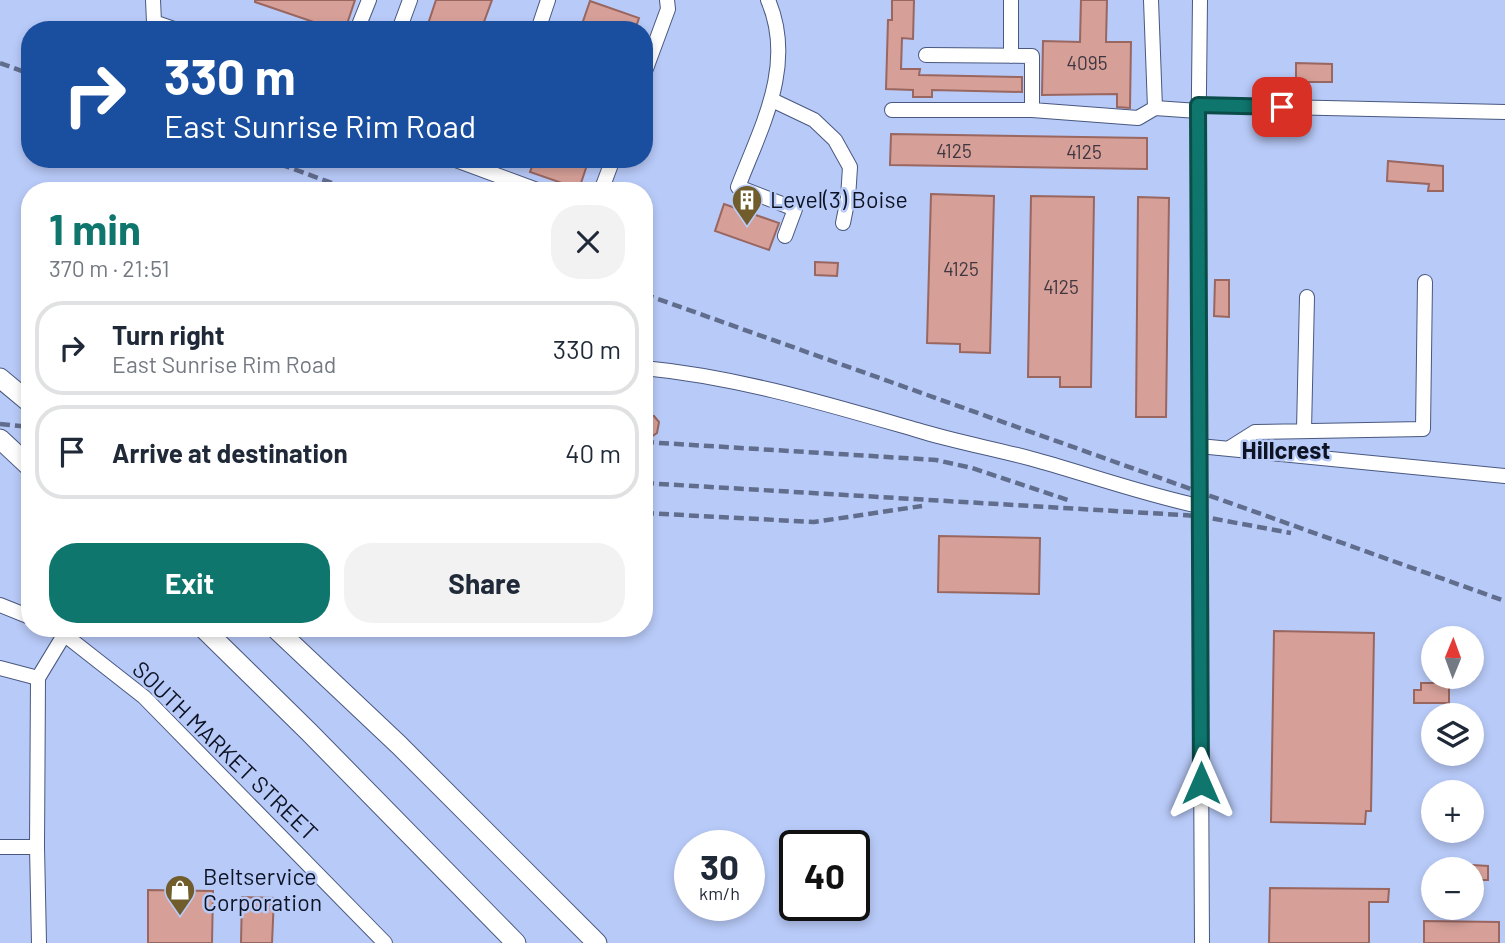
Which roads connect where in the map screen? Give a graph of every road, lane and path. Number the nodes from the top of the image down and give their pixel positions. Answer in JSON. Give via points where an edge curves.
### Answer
{"nodes":[{"id":1,"x":153,"y":0,"type":"edge"},
{"id":2,"x":369,"y":0,"type":"edge"},
{"id":3,"x":410,"y":0,"type":"edge"},
{"id":4,"x":548,"y":0,"type":"edge"},
{"id":5,"x":667,"y":0,"type":"edge"},
{"id":6,"x":768,"y":0,"type":"edge"},
{"id":7,"x":1011,"y":0,"type":"edge"},
{"id":8,"x":1151,"y":0,"type":"edge"},
{"id":9,"x":1200,"y":0,"type":"edge"},
{"id":10,"x":154,"y":21,"type":"edge"},
{"id":11,"x":361,"y":21,"type":"edge"},
{"id":12,"x":402,"y":21,"type":"edge"},
{"id":13,"x":541,"y":21,"type":"edge"},
{"id":14,"x":653,"y":50,"type":"edge"},
{"id":15,"x":926,"y":55,"type":"dead end"},
{"id":16,"x":1011,"y":56,"type":"junction"},
{"id":17,"x":772,"y":100,"type":"junction"},
{"id":18,"x":1155,"y":108,"type":"junction"},
{"id":19,"x":1198,"y":108,"type":"junction"},
{"id":20,"x":892,"y":110,"type":"dead end"},
{"id":21,"x":1032,"y":110,"type":"junction"},
{"id":22,"x":1505,"y":112,"type":"edge"},
{"id":23,"x":495,"y":168,"type":"edge"},
{"id":24,"x":522,"y":182,"type":"edge"},
{"id":25,"x":843,"y":223,"type":"dead end"},
{"id":26,"x":785,"y":236,"type":"dead end"},
{"id":27,"x":1425,"y":282,"type":"dead end"},
{"id":28,"x":1307,"y":297,"type":"dead end"},
{"id":29,"x":653,"y":369,"type":"edge"},
{"id":30,"x":6,"y":383,"type":"edge"},
{"id":31,"x":21,"y":396,"type":"edge"},
{"id":32,"x":1304,"y":430,"type":"junction"},
{"id":33,"x":0,"y":439,"type":"edge"},
{"id":34,"x":1199,"y":446,"type":"junction"},
{"id":35,"x":1228,"y":449,"type":"junction"},
{"id":36,"x":21,"y":458,"type":"edge"},
{"id":37,"x":1505,"y":476,"type":"edge"},
{"id":38,"x":1199,"y":506,"type":"junction"},
{"id":39,"x":0,"y":605,"type":"edge"},
{"id":40,"x":21,"y":613,"type":"edge"},
{"id":41,"x":58,"y":637,"type":"edge"},
{"id":42,"x":66,"y":637,"type":"edge"},
{"id":43,"x":212,"y":637,"type":"edge"},
{"id":44,"x":285,"y":637,"type":"edge"},
{"id":45,"x":0,"y":668,"type":"edge"},
{"id":46,"x":38,"y":678,"type":"junction"},
{"id":47,"x":0,"y":847,"type":"edge"},
{"id":48,"x":37,"y":847,"type":"junction"},
{"id":49,"x":38,"y":943,"type":"edge"},
{"id":50,"x":385,"y":943,"type":"edge"},
{"id":51,"x":516,"y":943,"type":"edge"},
{"id":52,"x":597,"y":943,"type":"edge"},
{"id":53,"x":1202,"y":943,"type":"edge"}],
"edges":[{"from":1,"to":10,"type":"street"},
{"from":2,"to":11,"type":"street"},
{"from":3,"to":12,"type":"street"},
{"from":4,"to":13,"type":"street"},
{"from":5,"to":14,"type":"street"},
{"from":6,"to":17,"type":"street","via":[[780,59]]},
{"from":7,"to":16,"type":"street"},
{"from":8,"to":18,"type":"street"},
{"from":9,"to":19,"type":"street"},
{"from":15,"to":16,"type":"street"},
{"from":16,"to":21,"type":"street","via":[[1032,56]]},
{"from":17,"to":25,"type":"street","via":[[814,120],[835,140],[849,167]]},
{"from":17,"to":26,"type":"street","via":[[738,187],[795,209]]},
{"from":18,"to":19,"type":"street"},
{"from":18,"to":21,"type":"street","via":[[1138,118]]},
{"from":19,"to":22,"type":"street"},
{"from":19,"to":34,"type":"street"},
{"from":20,"to":21,"type":"street"},
{"from":23,"to":24,"type":"street"},
{"from":27,"to":32,"type":"street","via":[[1423,429]]},
{"from":28,"to":32,"type":"street"},
{"from":29,"to":38,"type":"street","via":[[762,387],[855,410]]},
{"from":30,"to":31,"type":"highway"},
{"from":32,"to":35,"type":"street","via":[[1255,432]]},
{"from":33,"to":36,"type":"highway"},
{"from":34,"to":35,"type":"street"},
{"from":34,"to":38,"type":"street"},
{"from":35,"to":37,"type":"street"},
{"from":38,"to":53,"type":"street"},
{"from":39,"to":40,"type":"street"},
{"from":41,"to":46,"type":"street"},
{"from":42,"to":50,"type":"street","name":"SOUTH MARKET STREET","via":[[144,697]]},
{"from":43,"to":51,"type":"highway"},
{"from":44,"to":52,"type":"highway"},
{"from":45,"to":46,"type":"street"},
{"from":46,"to":48,"type":"street"},
{"from":47,"to":48,"type":"street"},
{"from":48,"to":49,"type":"street"}]}
